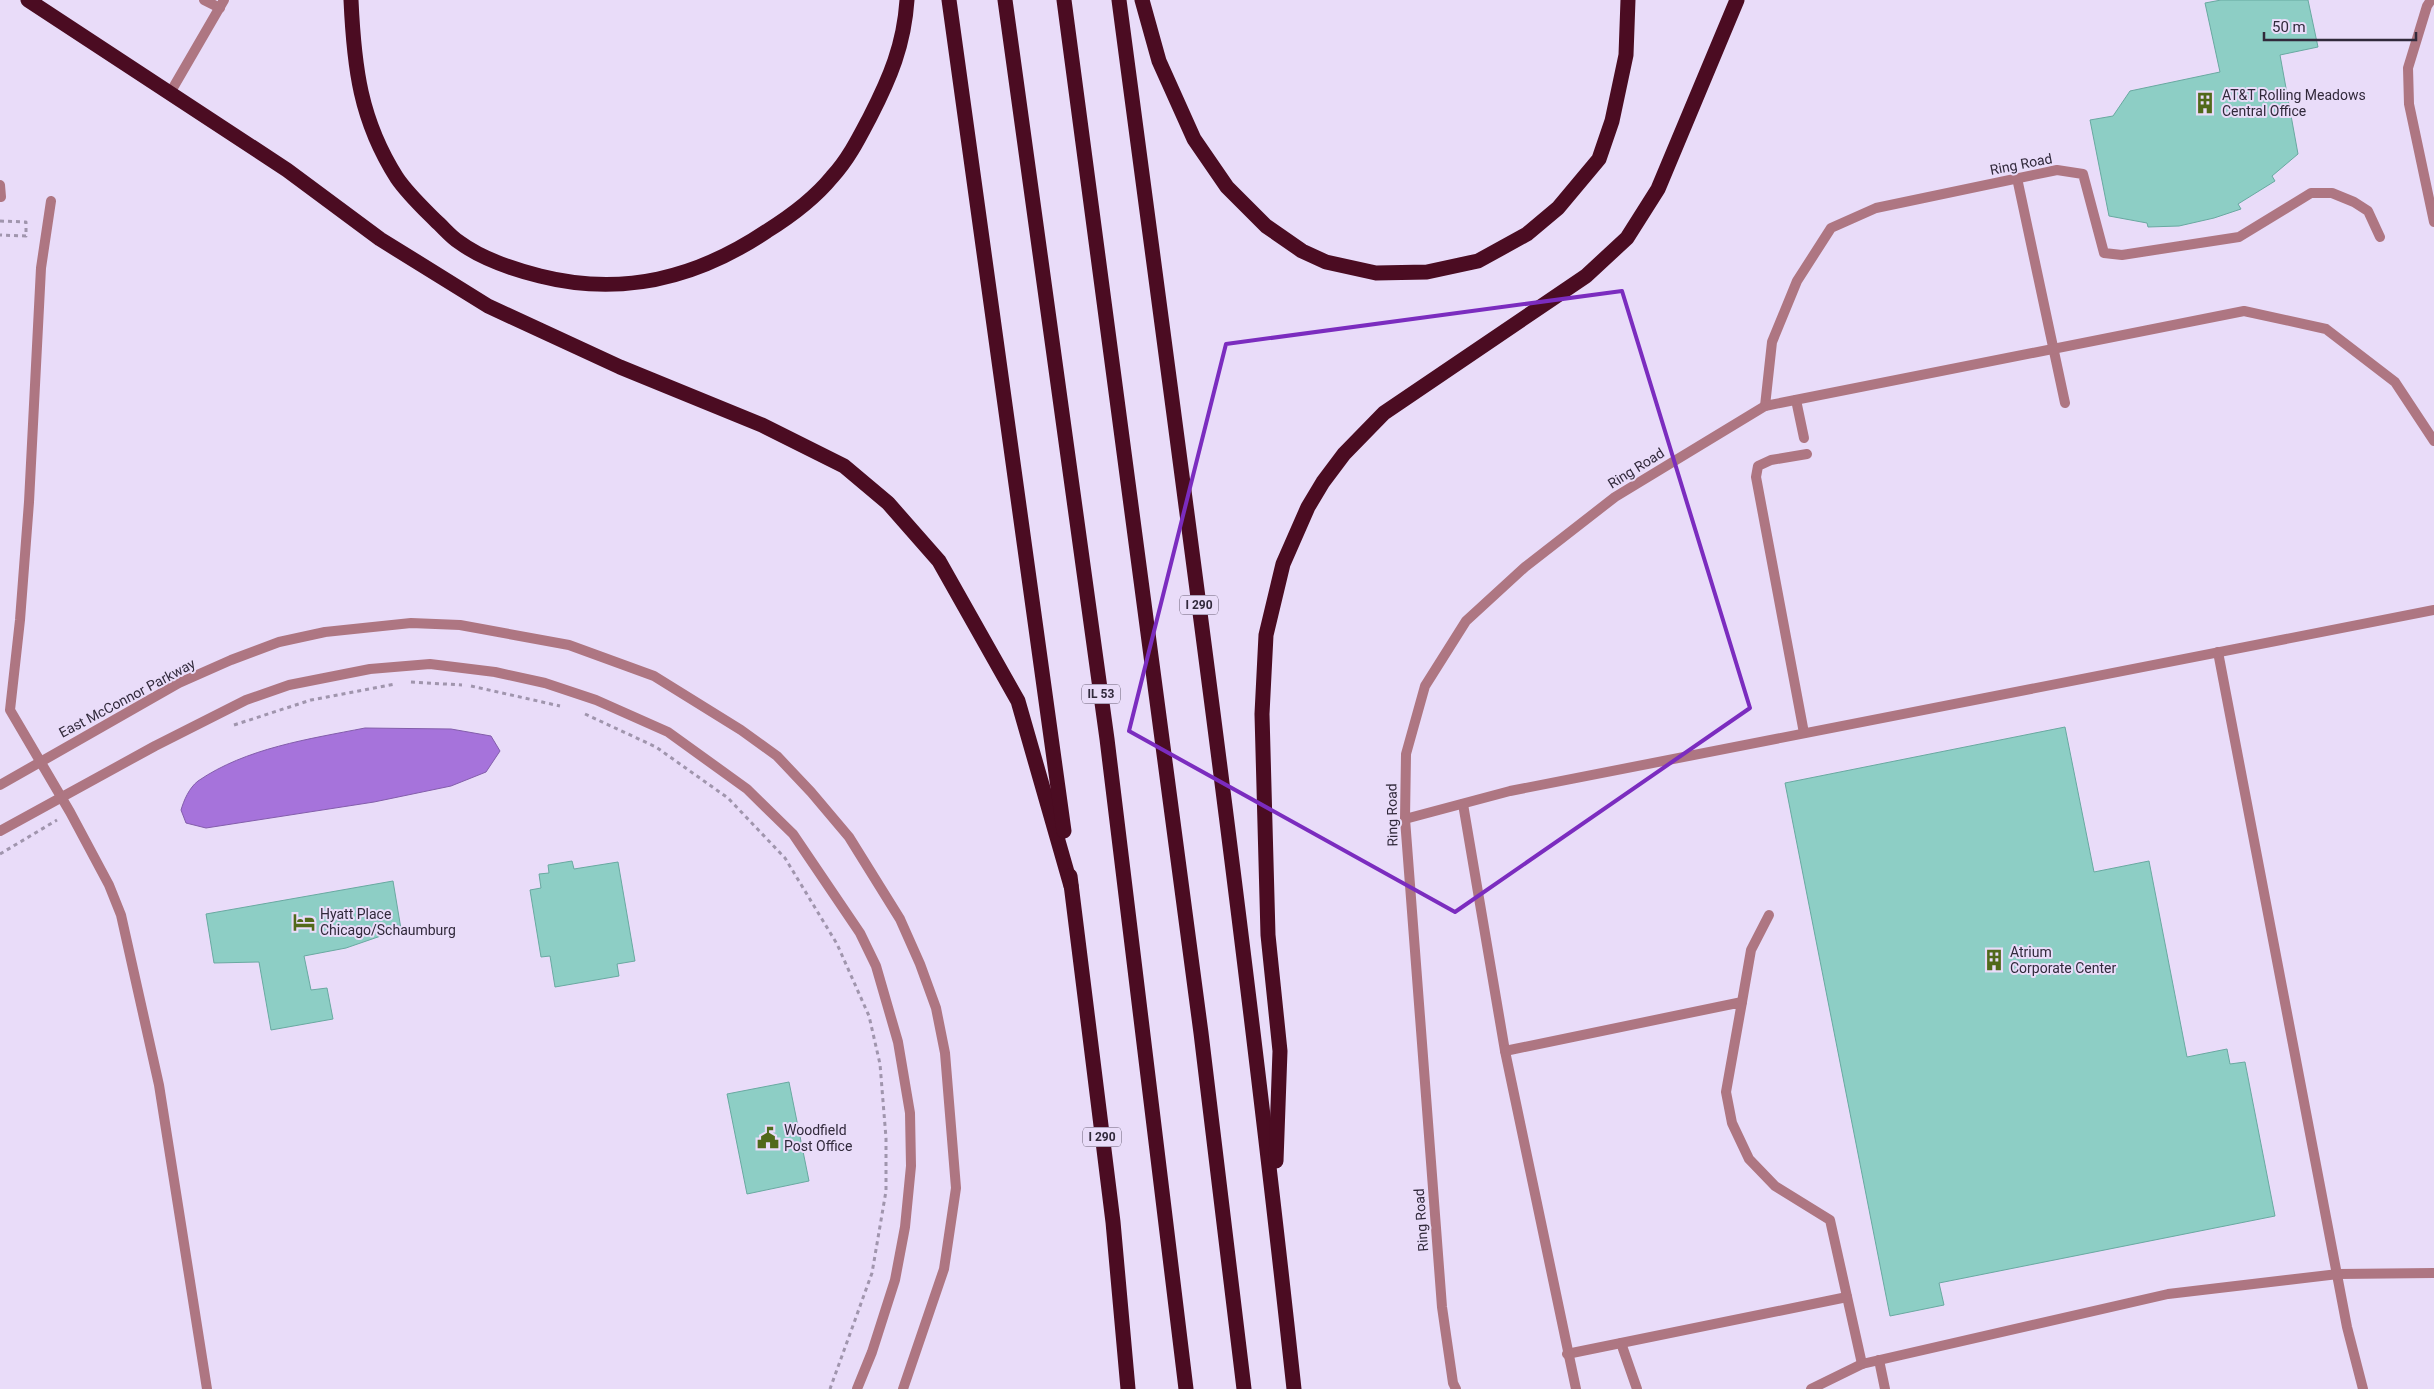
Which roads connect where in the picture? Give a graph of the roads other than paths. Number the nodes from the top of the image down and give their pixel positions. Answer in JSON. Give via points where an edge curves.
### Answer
{"nodes":[{"id":1,"x":28,"y":0,"type":"edge"},
{"id":2,"x":204,"y":0,"type":"edge"},
{"id":3,"x":351,"y":0,"type":"edge"},
{"id":4,"x":907,"y":0,"type":"edge"},
{"id":5,"x":949,"y":0,"type":"edge"},
{"id":6,"x":1005,"y":0,"type":"edge"},
{"id":7,"x":1064,"y":0,"type":"edge"},
{"id":8,"x":1119,"y":0,"type":"edge"},
{"id":9,"x":1142,"y":0,"type":"edge"},
{"id":10,"x":1628,"y":0,"type":"edge"},
{"id":11,"x":1737,"y":0,"type":"edge"},
{"id":12,"x":2431,"y":0,"type":"edge"},
{"id":13,"x":222,"y":4,"type":"edge"},
{"id":14,"x":170,"y":93,"type":"junction"},
{"id":15,"x":2017,"y":178,"type":"junction"},
{"id":16,"x":0,"y":185,"type":"edge"},
{"id":17,"x":1,"y":197,"type":"edge"},
{"id":18,"x":50,"y":201,"type":"dead end"},
{"id":19,"x":2434,"y":222,"type":"edge"},
{"id":20,"x":2380,"y":238,"type":"dead end"},
{"id":21,"x":2053,"y":349,"type":"junction"},
{"id":22,"x":1796,"y":400,"type":"junction"},
{"id":23,"x":2065,"y":403,"type":"dead end"},
{"id":24,"x":1765,"y":406,"type":"junction"},
{"id":25,"x":1804,"y":438,"type":"dead end"},
{"id":26,"x":2434,"y":441,"type":"edge"},
{"id":27,"x":1807,"y":454,"type":"dead end"},
{"id":28,"x":2434,"y":610,"type":"edge"},
{"id":29,"x":2218,"y":652,"type":"junction"},
{"id":30,"x":1804,"y":733,"type":"junction"},
{"id":31,"x":41,"y":761,"type":"junction"},
{"id":32,"x":0,"y":785,"type":"edge"},
{"id":33,"x":61,"y":798,"type":"junction"},
{"id":34,"x":1462,"y":804,"type":"junction"},
{"id":35,"x":1405,"y":819,"type":"junction"},
{"id":36,"x":0,"y":831,"type":"edge"},
{"id":37,"x":1071,"y":886,"type":"junction"},
{"id":38,"x":1769,"y":915,"type":"dead end"},
{"id":39,"x":1742,"y":1002,"type":"junction"},
{"id":40,"x":1504,"y":1051,"type":"junction"},
{"id":41,"x":1275,"y":1210,"type":"junction"},
{"id":42,"x":2434,"y":1272,"type":"edge"},
{"id":43,"x":2338,"y":1274,"type":"junction"},
{"id":44,"x":1847,"y":1298,"type":"junction"},
{"id":45,"x":1621,"y":1343,"type":"junction"},
{"id":46,"x":1567,"y":1354,"type":"junction"},
{"id":47,"x":1879,"y":1360,"type":"junction"},
{"id":48,"x":1862,"y":1364,"type":"junction"},
{"id":49,"x":207,"y":1389,"type":"edge"},
{"id":50,"x":857,"y":1389,"type":"edge"},
{"id":51,"x":903,"y":1389,"type":"edge"},
{"id":52,"x":1128,"y":1389,"type":"edge"},
{"id":53,"x":1186,"y":1389,"type":"edge"},
{"id":54,"x":1244,"y":1389,"type":"edge"},
{"id":55,"x":1294,"y":1389,"type":"edge"},
{"id":56,"x":1456,"y":1389,"type":"edge"},
{"id":57,"x":1576,"y":1389,"type":"edge"},
{"id":58,"x":1637,"y":1389,"type":"edge"},
{"id":59,"x":1811,"y":1389,"type":"edge"},
{"id":60,"x":1885,"y":1389,"type":"edge"},
{"id":61,"x":2363,"y":1389,"type":"edge"}],
"edges":[{"from":1,"to":14,"type":"highway"},
{"from":2,"to":13,"type":"street"},
{"from":3,"to":4,"type":"highway","via":[[354,54],[365,111],[379,146],[415,201],[458,242],[484,257],[519,271],[568,284],[622,286],[671,276],[738,251],[796,212],[832,178],[856,144],[894,68],[906,23]]},
{"from":5,"to":37,"type":"highway","number":"I 290"},
{"from":6,"to":53,"type":"highway","number":"IL 53","via":[[1107,739]]},
{"from":7,"to":54,"type":"highway","via":[[1201,1033]]},
{"from":8,"to":41,"type":"highway","number":"I 290"},
{"from":9,"to":10,"type":"highway","via":[[1159,61],[1194,139],[1227,187],[1266,226],[1302,251],[1326,262],[1376,273],[1427,272],[1478,261],[1527,234],[1558,208],[1598,159],[1612,121],[1626,55]]},
{"from":11,"to":41,"type":"highway","via":[[1658,189],[1627,238],[1586,276],[1384,413],[1322,482],[1283,564],[1266,635],[1262,714],[1268,935],[1280,1051]]},
{"from":12,"to":19,"type":"street","via":[[2408,68],[2409,104]]},
{"from":13,"to":14,"type":"street"},
{"from":14,"to":37,"type":"highway","via":[[287,170],[380,239],[488,306],[620,367],[779,433],[844,466],[888,503],[940,561],[1018,701]]},
{"from":15,"to":20,"type":"street","name":"Ring Road","via":[[2057,170],[2083,174],[2104,252],[2122,255],[2239,237],[2311,193],[2332,193],[2368,211]]},
{"from":15,"to":21,"type":"street"},
{"from":15,"to":24,"type":"street","name":"Ring Road","via":[[1876,208],[1831,228],[1797,281],[1772,342]]},
{"from":16,"to":17,"type":"street"},
{"from":18,"to":31,"type":"street","via":[[41,268],[29,502],[10,710]]},
{"from":21,"to":22,"type":"street","name":"Ring Road"},
{"from":21,"to":23,"type":"street"},
{"from":21,"to":26,"type":"street","name":"Ring Road","via":[[2244,311],[2326,329],[2395,382]]},
{"from":22,"to":24,"type":"street","name":"Ring Road"},
{"from":22,"to":25,"type":"street"},
{"from":24,"to":35,"type":"street","name":"Ring Road","via":[[1615,497],[1525,567],[1466,621],[1425,686],[1406,754]]},
{"from":27,"to":30,"type":"street","via":[[1771,460],[1758,466],[1756,476]]},
{"from":28,"to":29,"type":"street"},
{"from":29,"to":30,"type":"street"},
{"from":29,"to":43,"type":"street"},
{"from":30,"to":34,"type":"street","via":[[1510,791]]},
{"from":31,"to":32,"type":"street","name":"East McConnor Parkway"},
{"from":31,"to":33,"type":"street"},
{"from":31,"to":51,"type":"street","name":"East McConnor Parkway","via":[[179,683],[279,642],[325,632],[411,623],[460,624],[514,633],[614,659],[654,676],[777,756],[849,837],[896,912],[936,1008],[945,1053],[956,1188],[944,1269]]},
{"from":33,"to":36,"type":"street"},
{"from":33,"to":49,"type":"street","via":[[109,885],[120,915],[138,988],[170,1152]]},
{"from":33,"to":50,"type":"street","via":[[246,700],[289,685],[336,675],[430,664],[545,682],[596,700],[668,732],[748,789],[793,834],[860,934],[876,966],[898,1042],[910,1113],[905,1227],[895,1280]]},
{"from":34,"to":35,"type":"street"},
{"from":34,"to":40,"type":"street"},
{"from":35,"to":56,"type":"street","name":"Ring Road","via":[[1442,1306],[1452,1384]]},
{"from":37,"to":52,"type":"highway","number":"I 290","via":[[1113,1222]]},
{"from":38,"to":39,"type":"street","via":[[1751,950]]},
{"from":39,"to":40,"type":"street"},
{"from":39,"to":44,"type":"street","via":[[1726,1092],[1732,1123],[1749,1159],[1775,1186],[1830,1220]]},
{"from":40,"to":46,"type":"street"},
{"from":41,"to":55,"type":"highway","number":"I 290"},
{"from":42,"to":43,"type":"street"},
{"from":43,"to":47,"type":"street","via":[[2168,1294]]},
{"from":43,"to":61,"type":"street"},
{"from":44,"to":45,"type":"street"},
{"from":44,"to":48,"type":"street"},
{"from":45,"to":46,"type":"street"},
{"from":45,"to":58,"type":"street"},
{"from":46,"to":57,"type":"street"},
{"from":47,"to":48,"type":"street"},
{"from":47,"to":60,"type":"street"},
{"from":48,"to":59,"type":"street"}]}
